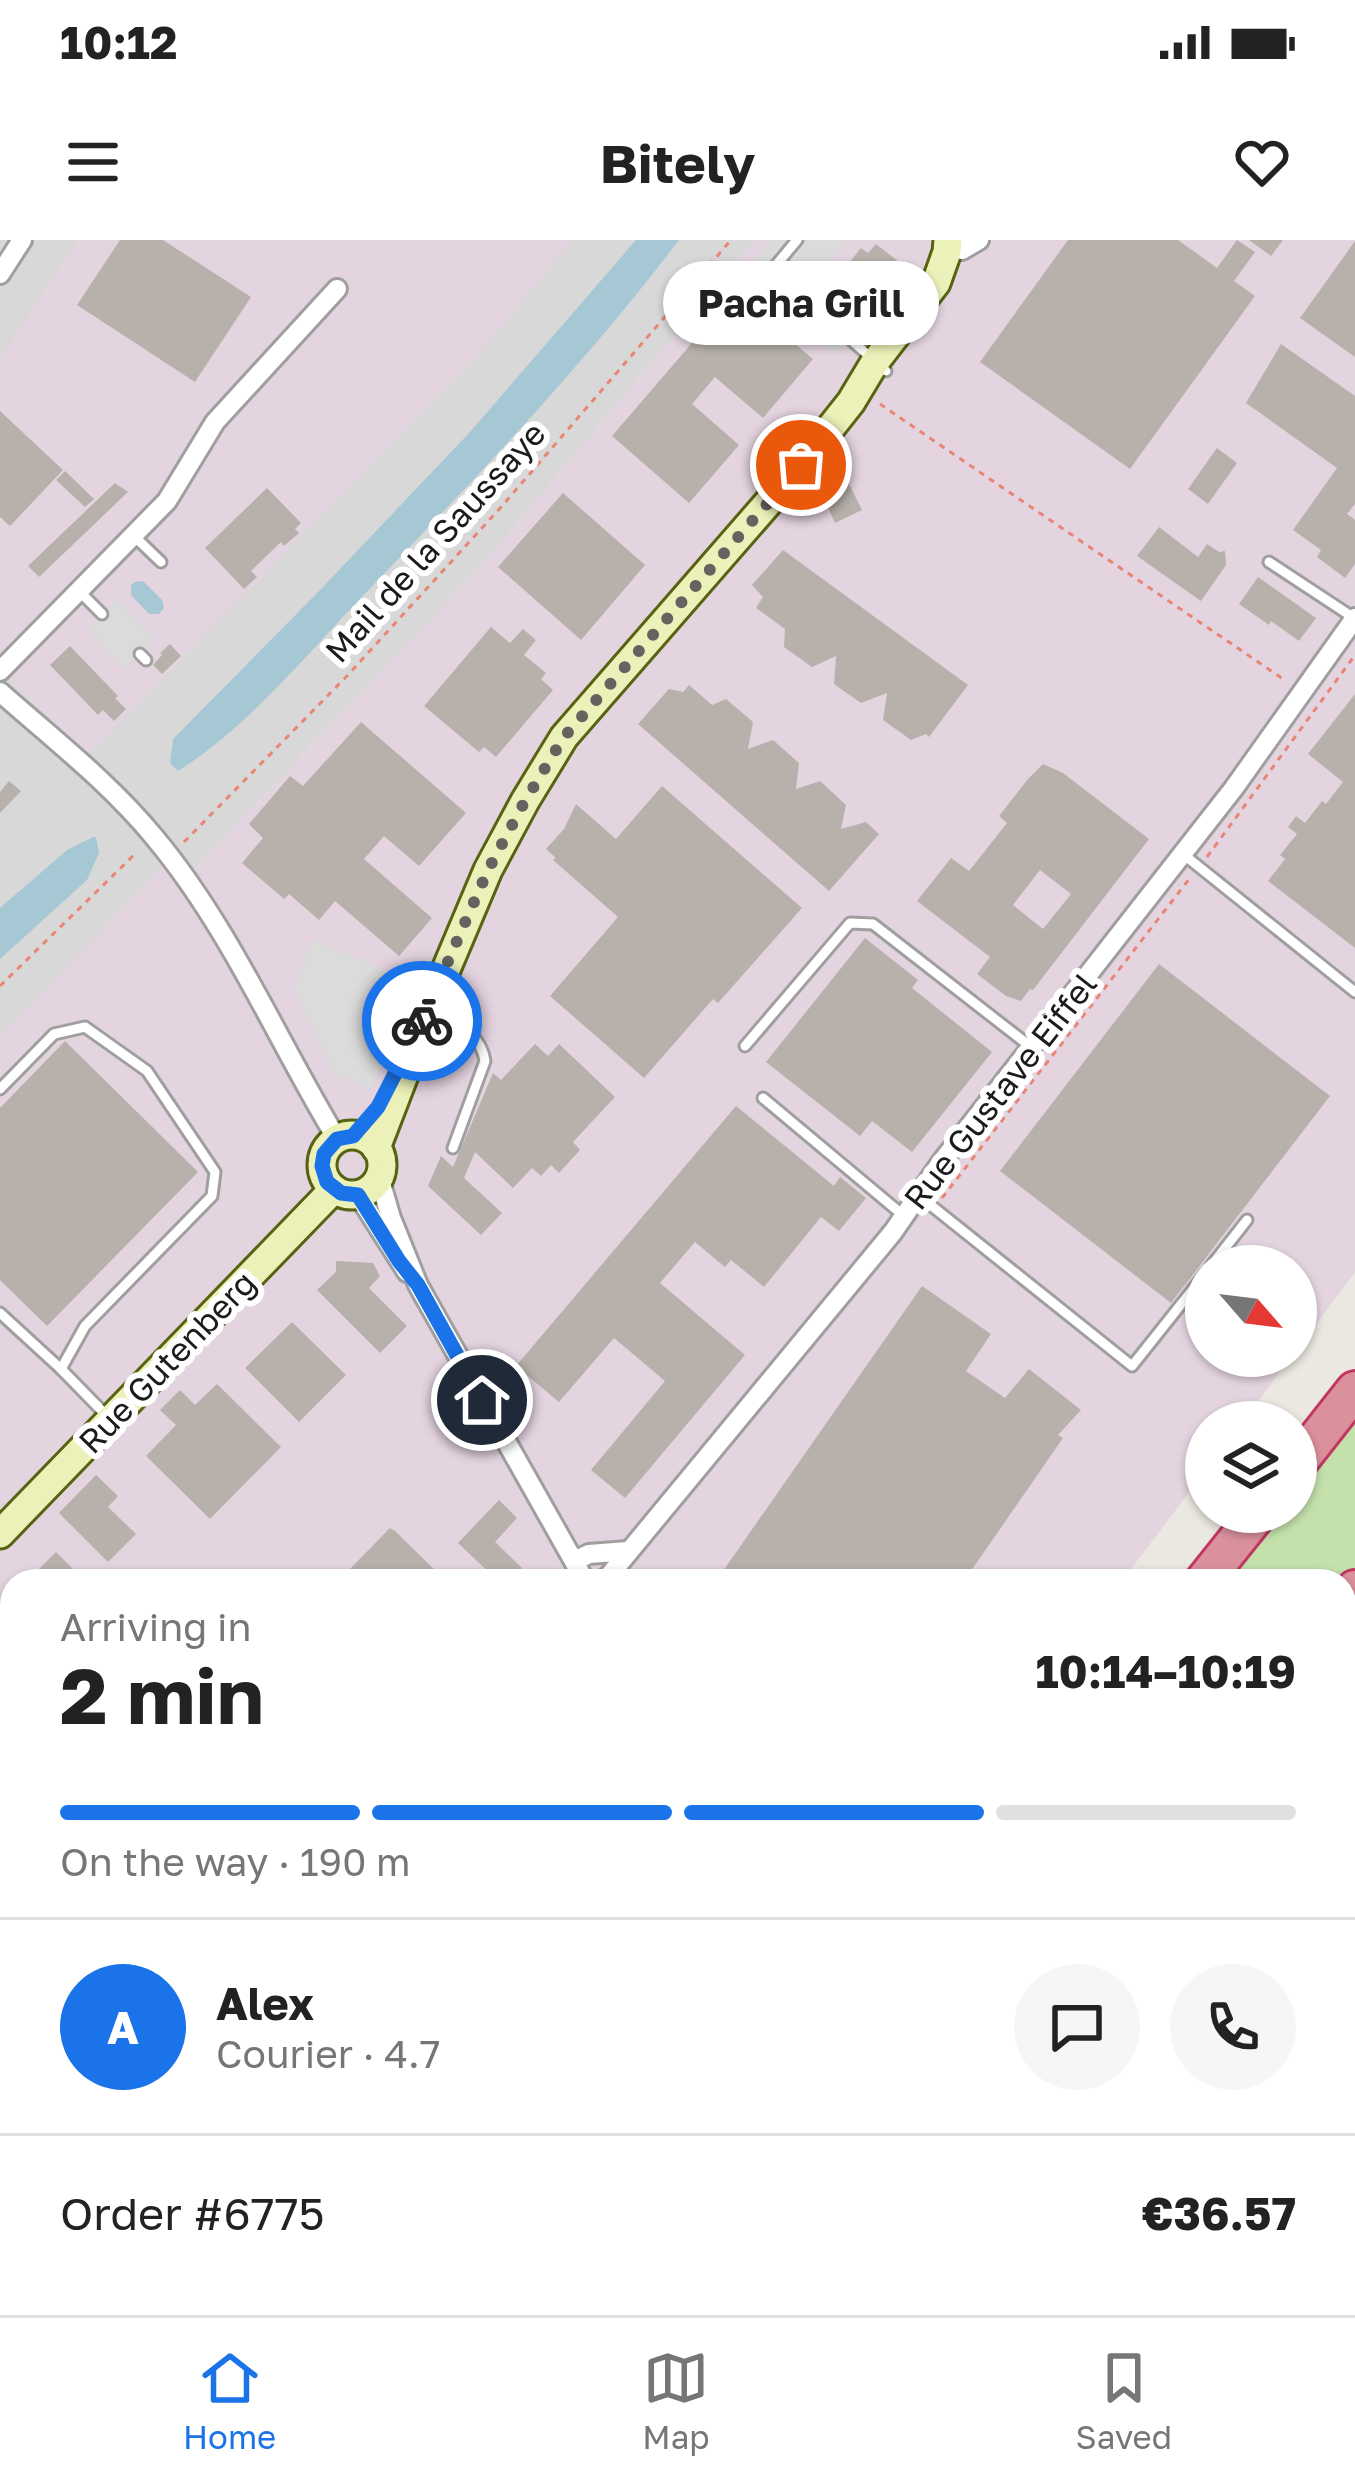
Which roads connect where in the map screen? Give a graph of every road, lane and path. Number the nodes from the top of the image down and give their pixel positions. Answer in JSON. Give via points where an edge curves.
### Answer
{"nodes":[{"id":1,"x":22,"y":240,"type":"edge"},
{"id":2,"x":731,"y":240,"type":"edge"},
{"id":3,"x":797,"y":240,"type":"edge"},
{"id":4,"x":954,"y":245,"type":"edge"},
{"id":5,"x":0,"y":274,"type":"edge"},
{"id":6,"x":337,"y":289,"type":"dead end"},
{"id":7,"x":880,"y":367,"type":"junction"},
{"id":8,"x":880,"y":404,"type":"dead end"},
{"id":9,"x":134,"y":536,"type":"junction"},
{"id":10,"x":161,"y":562,"type":"dead end"},
{"id":11,"x":1269,"y":562,"type":"dead end"},
{"id":12,"x":79,"y":591,"type":"junction"},
{"id":13,"x":102,"y":614,"type":"dead end"},
{"id":14,"x":1355,"y":618,"type":"edge"},
{"id":15,"x":0,"y":671,"type":"edge"},
{"id":16,"x":0,"y":692,"type":"edge"},
{"id":17,"x":1302,"y":693,"type":"junction"},
{"id":18,"x":176,"y":848,"type":"dead end"},
{"id":19,"x":137,"y":852,"type":"dead end"},
{"id":20,"x":1183,"y":854,"type":"junction"},
{"id":21,"x":0,"y":986,"type":"edge"},
{"id":22,"x":1355,"y":992,"type":"edge"},
{"id":23,"x":430,"y":1005,"type":"junction"},
{"id":24,"x":745,"y":1046,"type":"dead end"},
{"id":25,"x":1031,"y":1047,"type":"junction"},
{"id":26,"x":0,"y":1089,"type":"edge"},
{"id":27,"x":763,"y":1098,"type":"dead end"},
{"id":28,"x":356,"y":1141,"type":"junction"},
{"id":29,"x":453,"y":1148,"type":"dead end"},
{"id":30,"x":357,"y":1187,"type":"junction"},
{"id":31,"x":918,"y":1195,"type":"junction"},
{"id":32,"x":904,"y":1216,"type":"junction"},
{"id":33,"x":1247,"y":1220,"type":"dead end"},
{"id":34,"x":1228,"y":1245,"type":"edge"},
{"id":35,"x":418,"y":1285,"type":"junction"},
{"id":36,"x":1185,"y":1299,"type":"edge"},
{"id":37,"x":0,"y":1313,"type":"edge"},
{"id":38,"x":62,"y":1369,"type":"junction"},
{"id":39,"x":1355,"y":1390,"type":"edge"},
{"id":40,"x":111,"y":1420,"type":"junction"},
{"id":41,"x":1317,"y":1438,"type":"edge"},
{"id":42,"x":5,"y":1520,"type":"edge"},
{"id":43,"x":1242,"y":1533,"type":"edge"},
{"id":44,"x":628,"y":1551,"type":"junction"},
{"id":45,"x":573,"y":1569,"type":"edge"},
{"id":46,"x":579,"y":1569,"type":"edge"},
{"id":47,"x":614,"y":1569,"type":"edge"},
{"id":48,"x":1213,"y":1569,"type":"edge"}],
"edges":[{"from":1,"to":5,"type":"street"},
{"from":2,"to":18,"type":"path","name":"Mail de la Saussaye","via":[[347,676]]},
{"from":3,"to":7,"type":"lane","via":[[772,270]]},
{"from":4,"to":7,"type":"street","via":[[959,275],[950,291]]},
{"from":6,"to":9,"type":"street","via":[[215,422],[167,501]]},
{"from":7,"to":23,"type":"street","via":[[564,737],[488,870]]},
{"from":8,"to":17,"type":"path"},
{"from":9,"to":10,"type":"lane"},
{"from":9,"to":12,"type":"street"},
{"from":11,"to":14,"type":"lane"},
{"from":12,"to":13,"type":"lane"},
{"from":12,"to":15,"type":"street"},
{"from":14,"to":17,"type":"street","name":"Rue Gustave Eiffel"},
{"from":16,"to":28,"type":"street","via":[[155,837]]},
{"from":17,"to":20,"type":"street","name":"Rue Gustave Eiffel"},
{"from":19,"to":21,"type":"path"},
{"from":20,"to":22,"type":"lane"},
{"from":20,"to":25,"type":"street","name":"Rue Gustave Eiffel"},
{"from":23,"to":28,"type":"street"},
{"from":23,"to":29,"type":"lane","via":[[484,1050]]},
{"from":24,"to":25,"type":"lane","via":[[850,923],[860,922],[873,924]]},
{"from":25,"to":31,"type":"street","name":"Rue Gustave Eiffel"},
{"from":26,"to":38,"type":"lane","via":[[54,1034],[85,1027],[147,1071],[215,1172],[212,1196],[85,1326]]},
{"from":27,"to":32,"type":"lane"},
{"from":28,"to":30,"type":"street","via":[[380,1158]]},
{"from":28,"to":30,"type":"street","via":[[324,1154],[322,1166],[327,1182]]},
{"from":30,"to":35,"type":"street"},
{"from":30,"to":35,"type":"street","via":[[392,1219]]},
{"from":30,"to":40,"type":"street","name":"Rue Gutenberg"},
{"from":31,"to":32,"type":"street","name":"Rue Gustave Eiffel"},
{"from":31,"to":36,"type":"lane","via":[[1132,1366]]},
{"from":32,"to":44,"type":"street","name":"Rue Gustave Eiffel"},
{"from":33,"to":34,"type":"lane"},
{"from":35,"to":45,"type":"street"},
{"from":37,"to":38,"type":"lane"},
{"from":38,"to":40,"type":"lane"},
{"from":39,"to":41,"type":"highway"},
{"from":40,"to":42,"type":"street","name":"Rue Gutenberg"},
{"from":43,"to":48,"type":"highway"},
{"from":44,"to":46,"type":"street","via":[[589,1555]]},
{"from":44,"to":47,"type":"street","name":"Rue Gustave Eiffel"}]}
